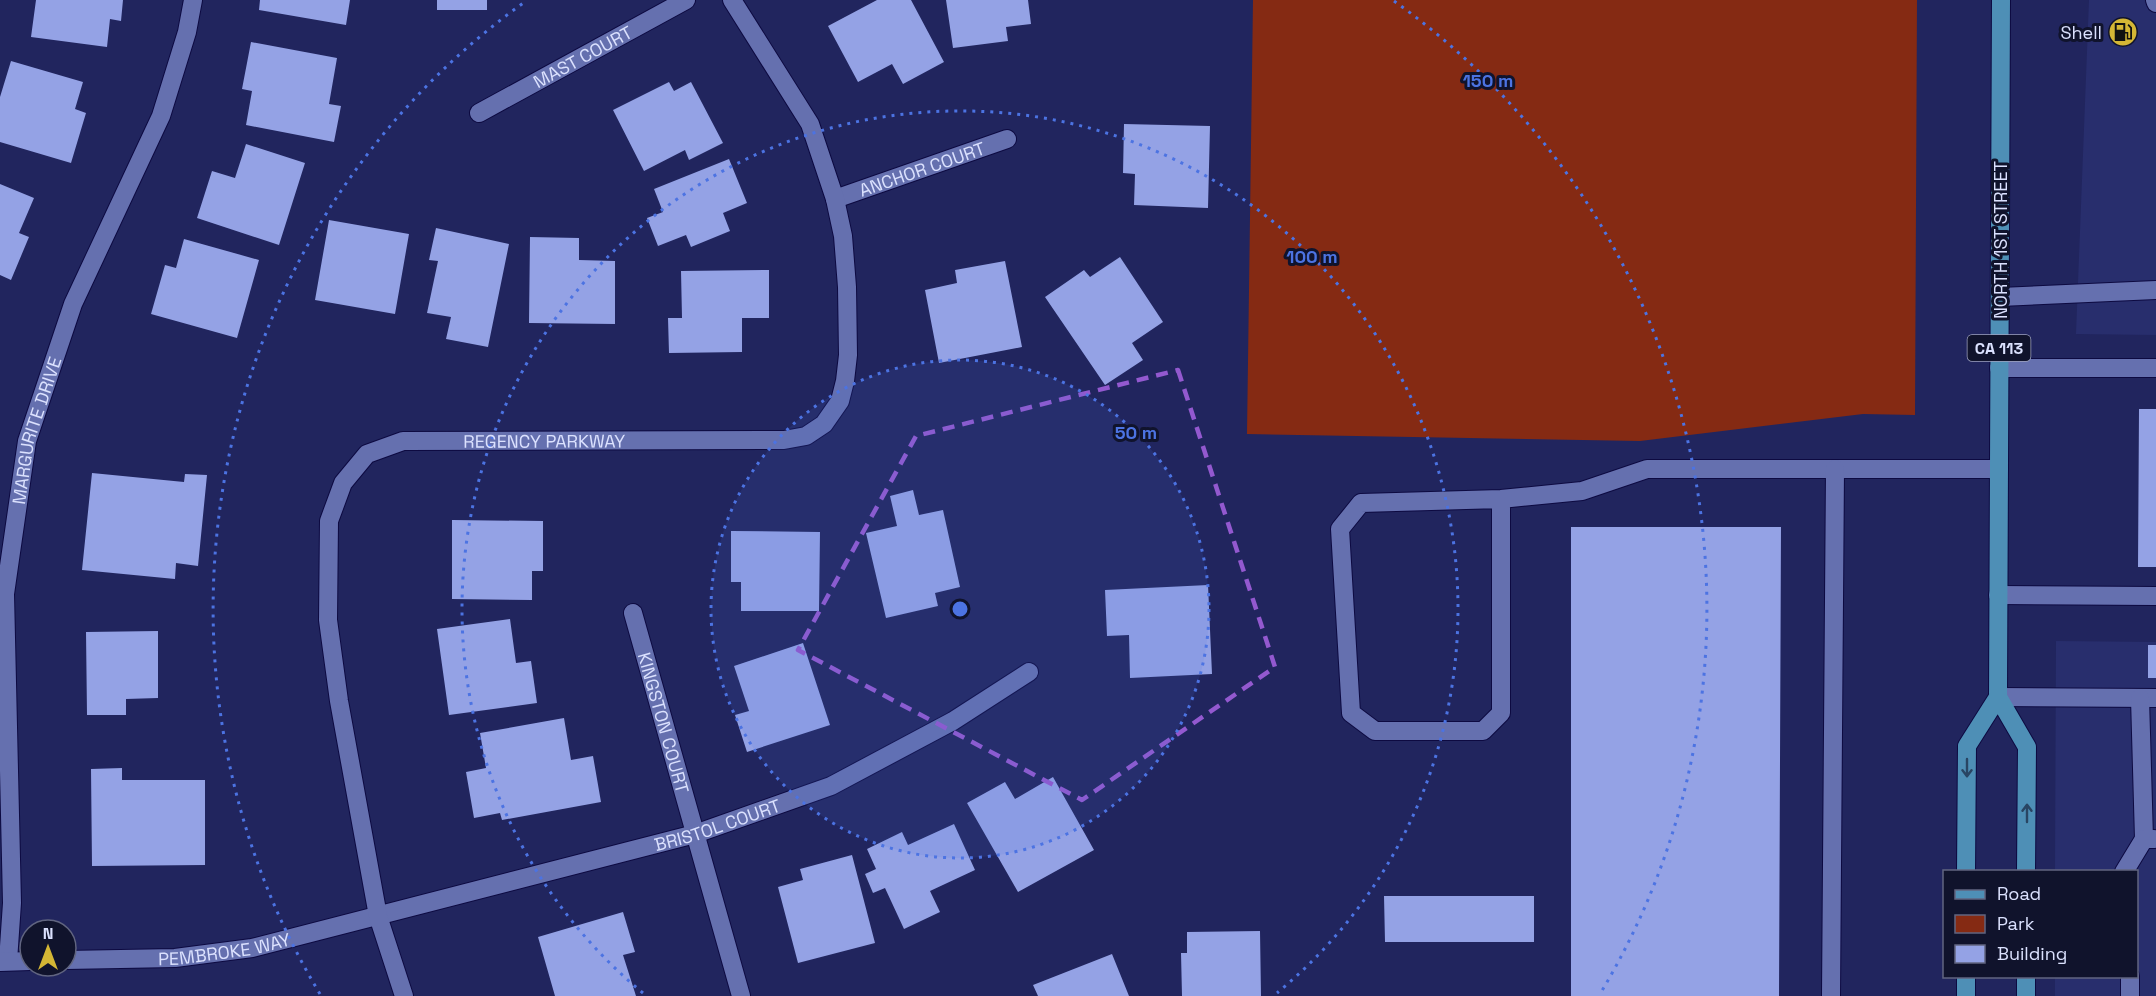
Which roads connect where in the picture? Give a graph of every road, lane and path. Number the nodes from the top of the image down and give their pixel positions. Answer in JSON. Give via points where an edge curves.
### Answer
{"nodes":[{"id":1,"x":193,"y":0,"type":"edge"},
{"id":2,"x":686,"y":0,"type":"edge"},
{"id":3,"x":732,"y":0,"type":"edge"},
{"id":4,"x":2001,"y":0,"type":"edge"},
{"id":5,"x":479,"y":113,"type":"dead end"},
{"id":6,"x":1007,"y":139,"type":"dead end"},
{"id":7,"x":835,"y":199,"type":"junction"},
{"id":8,"x":2156,"y":290,"type":"edge"},
{"id":9,"x":2000,"y":297,"type":"junction"},
{"id":10,"x":1999,"y":368,"type":"junction"},
{"id":11,"x":2156,"y":368,"type":"edge"},
{"id":12,"x":1835,"y":469,"type":"junction"},
{"id":13,"x":1999,"y":469,"type":"junction"},
{"id":14,"x":1501,"y":499,"type":"junction"},
{"id":15,"x":1998,"y":595,"type":"junction"},
{"id":16,"x":2156,"y":596,"type":"edge"},
{"id":17,"x":633,"y":613,"type":"dead end"},
{"id":18,"x":1029,"y":672,"type":"dead end"},
{"id":19,"x":1998,"y":697,"type":"junction"},
{"id":20,"x":2148,"y":698,"type":"edge"},
{"id":21,"x":695,"y":834,"type":"junction"},
{"id":22,"x":2150,"y":839,"type":"edge"},
{"id":23,"x":1966,"y":870,"type":"edge"},
{"id":24,"x":2026,"y":870,"type":"edge"},
{"id":25,"x":2126,"y":870,"type":"edge"},
{"id":26,"x":378,"y":916,"type":"junction"},
{"id":27,"x":78,"y":960,"type":"edge"},
{"id":28,"x":4,"y":961,"type":"edge"},
{"id":29,"x":1966,"y":978,"type":"edge"},
{"id":30,"x":2026,"y":978,"type":"edge"},
{"id":31,"x":2130,"y":978,"type":"edge"},
{"id":32,"x":404,"y":996,"type":"edge"},
{"id":33,"x":741,"y":996,"type":"edge"},
{"id":34,"x":1831,"y":996,"type":"edge"},
{"id":35,"x":1966,"y":996,"type":"edge"},
{"id":36,"x":2026,"y":996,"type":"edge"},
{"id":37,"x":2130,"y":996,"type":"edge"}],
"edges":[{"from":1,"to":28,"type":"street","name":"MARGURITE DRIVE","via":[[161,116],[73,304],[27,441],[5,594],[12,903]]},
{"from":2,"to":5,"type":"street","name":"MAST COURT"},
{"from":3,"to":7,"type":"street","name":"REGENCY PARKWAY","via":[[810,124]]},
{"from":4,"to":9,"type":"main road","name":"NORTH 1ST STREET","number":"CA 113"},
{"from":6,"to":7,"type":"street","name":"ANCHOR COURT"},
{"from":7,"to":26,"type":"street","name":"REGENCY PARKWAY","via":[[847,287],[845,381],[840,401],[824,424],[806,436],[784,440],[403,441],[367,454],[343,483],[329,521],[328,620]]},
{"from":8,"to":9,"type":"street"},
{"from":9,"to":10,"type":"main road","name":"NORTH 1ST STREET","number":"CA 113"},
{"from":10,"to":11,"type":"street"},
{"from":10,"to":13,"type":"main road","name":"NORTH 1ST STREET","number":"CA 113"},
{"from":12,"to":13,"type":"street"},
{"from":12,"to":14,"type":"street","via":[[1647,469],[1582,491]]},
{"from":12,"to":34,"type":"street"},
{"from":13,"to":15,"type":"main road","name":"NORTH 1ST STREET","number":"CA 113"},
{"from":14,"to":14,"type":"street","via":[[1501,713],[1483,731],[1375,731],[1351,713],[1340,529],[1361,503]]},
{"from":15,"to":16,"type":"street"},
{"from":15,"to":19,"type":"main road","name":"NORTH 1ST STREET","number":"CA 113"},
{"from":17,"to":21,"type":"street","name":"KINGSTON COURT"},
{"from":18,"to":21,"type":"street","name":"BRISTOL COURT","via":[[952,722],[831,786]]},
{"from":19,"to":20,"type":"street"},
{"from":19,"to":23,"type":"main road","one_way":true,"via":[[1967,746]]},
{"from":24,"to":19,"type":"main road","one_way":true,"via":[[2027,747]]},
{"from":20,"to":22,"type":"street"},
{"from":21,"to":26,"type":"street","name":"BRISTOL COURT"},
{"from":21,"to":33,"type":"street","name":"KINGSTON COURT"},
{"from":22,"to":25,"type":"street"},
{"from":26,"to":27,"type":"street","name":"PEMBROKE WAY","via":[[252,948],[175,958]]},
{"from":26,"to":32,"type":"street","name":"REGENCY PARKWAY"},
{"from":29,"to":35,"type":"main road"},
{"from":30,"to":36,"type":"main road"},
{"from":31,"to":37,"type":"street"}]}
